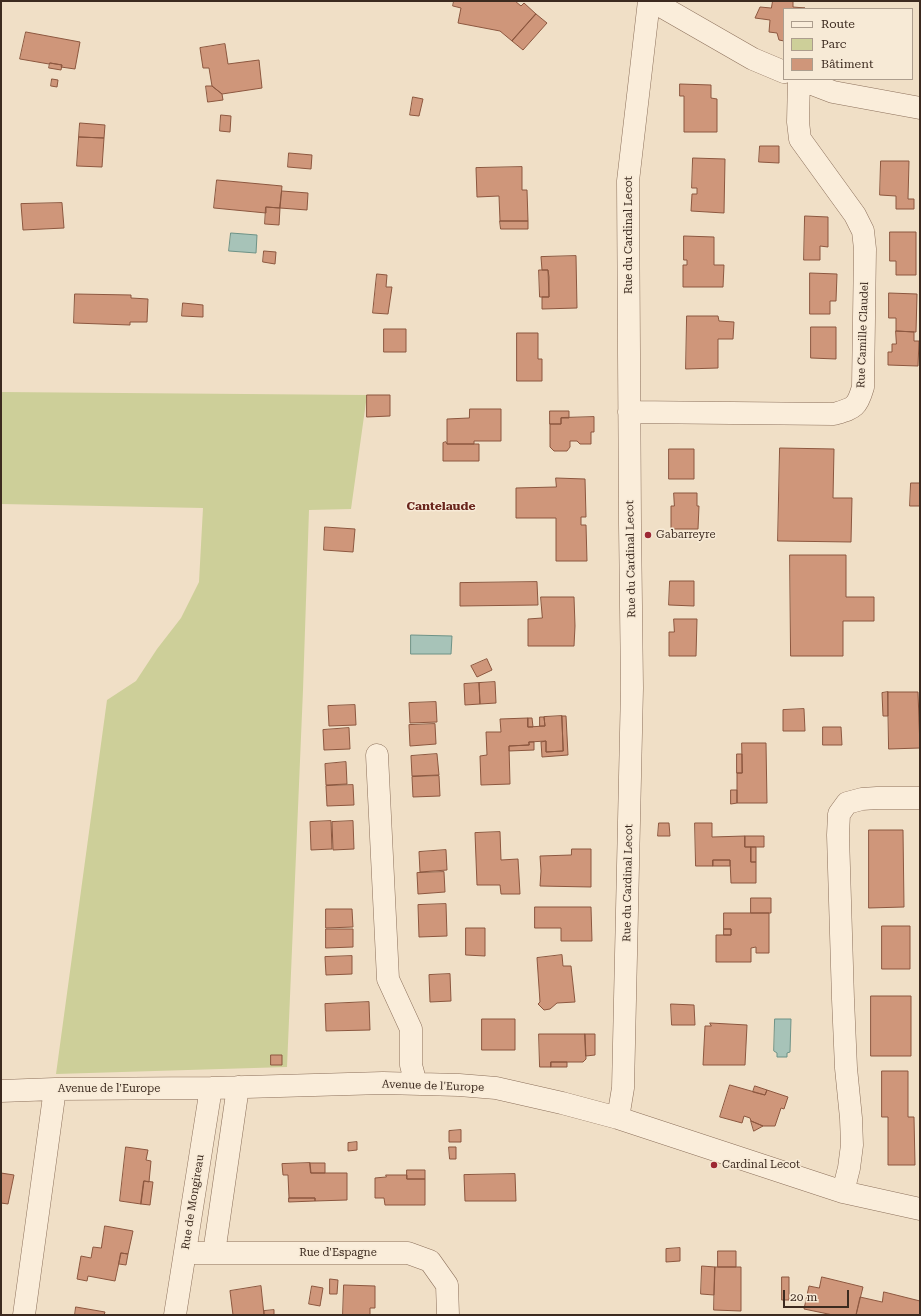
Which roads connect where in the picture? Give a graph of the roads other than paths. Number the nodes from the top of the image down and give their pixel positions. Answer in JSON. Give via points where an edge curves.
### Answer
{"nodes":[{"id":1,"x":650,"y":1,"type":"edge"},
{"id":2,"x":783,"y":72,"type":"edge"},
{"id":3,"x":799,"y":80,"type":"edge"},
{"id":4,"x":802,"y":80,"type":"edge"},
{"id":5,"x":920,"y":108,"type":"edge"},
{"id":6,"x":629,"y":412,"type":"junction"},
{"id":7,"x":377,"y":755,"type":"dead end"},
{"id":8,"x":920,"y":798,"type":"edge"},
{"id":9,"x":416,"y":1084,"type":"junction"},
{"id":10,"x":238,"y":1087,"type":"junction"},
{"id":11,"x":211,"y":1088,"type":"junction"},
{"id":12,"x":55,"y":1089,"type":"junction"},
{"id":13,"x":1,"y":1091,"type":"edge"},
{"id":14,"x":618,"y":1118,"type":"junction"},
{"id":15,"x":843,"y":1192,"type":"junction"},
{"id":16,"x":920,"y":1209,"type":"edge"},
{"id":17,"x":185,"y":1253,"type":"junction"},
{"id":18,"x":214,"y":1253,"type":"junction"},
{"id":19,"x":24,"y":1315,"type":"edge"},
{"id":20,"x":175,"y":1315,"type":"edge"},
{"id":21,"x":448,"y":1315,"type":"edge"}],
"edges":[{"from":1,"to":2,"type":"street","via":[[753,58]]},
{"from":1,"to":6,"type":"street","name":"Rue du Cardinal Lecot","via":[[628,181]]},
{"from":3,"to":6,"type":"street","name":"Rue Camille Claudel","via":[[800,139],[855,215],[863,231],[866,249],[863,388],[859,402],[850,409],[834,414]]},
{"from":4,"to":5,"type":"street","via":[[833,92]]},
{"from":6,"to":14,"type":"street","name":"Rue du Cardinal Lecot","via":[[632,688],[623,1088]]},
{"from":7,"to":9,"type":"street","via":[[388,979],[411,1028],[412,1065]]},
{"from":8,"to":15,"type":"street","via":[[862,799],[847,803],[840,814],[838,878],[852,1145]]},
{"from":9,"to":10,"type":"street","name":"Avenue de l'Europe"},
{"from":9,"to":14,"type":"street","name":"Avenue de l'Europe","via":[[496,1088]]},
{"from":10,"to":11,"type":"street","name":"Avenue de l'Europe"},
{"from":10,"to":18,"type":"street"},
{"from":11,"to":12,"type":"street","name":"Avenue de l'Europe"},
{"from":11,"to":17,"type":"street","name":"Rue de Mongireau"},
{"from":12,"to":13,"type":"street","name":"Avenue de l'Europe"},
{"from":12,"to":19,"type":"street"},
{"from":14,"to":15,"type":"street","name":"Avenue de l'Europe"},
{"from":15,"to":16,"type":"street","name":"Avenue de l'Europe"},
{"from":17,"to":18,"type":"street","name":"Rue d'Espagne"},
{"from":17,"to":20,"type":"street","name":"Rue de Mongireau"},
{"from":18,"to":21,"type":"street","name":"Rue d'Espagne","via":[[408,1253],[430,1261],[447,1285]]}]}
